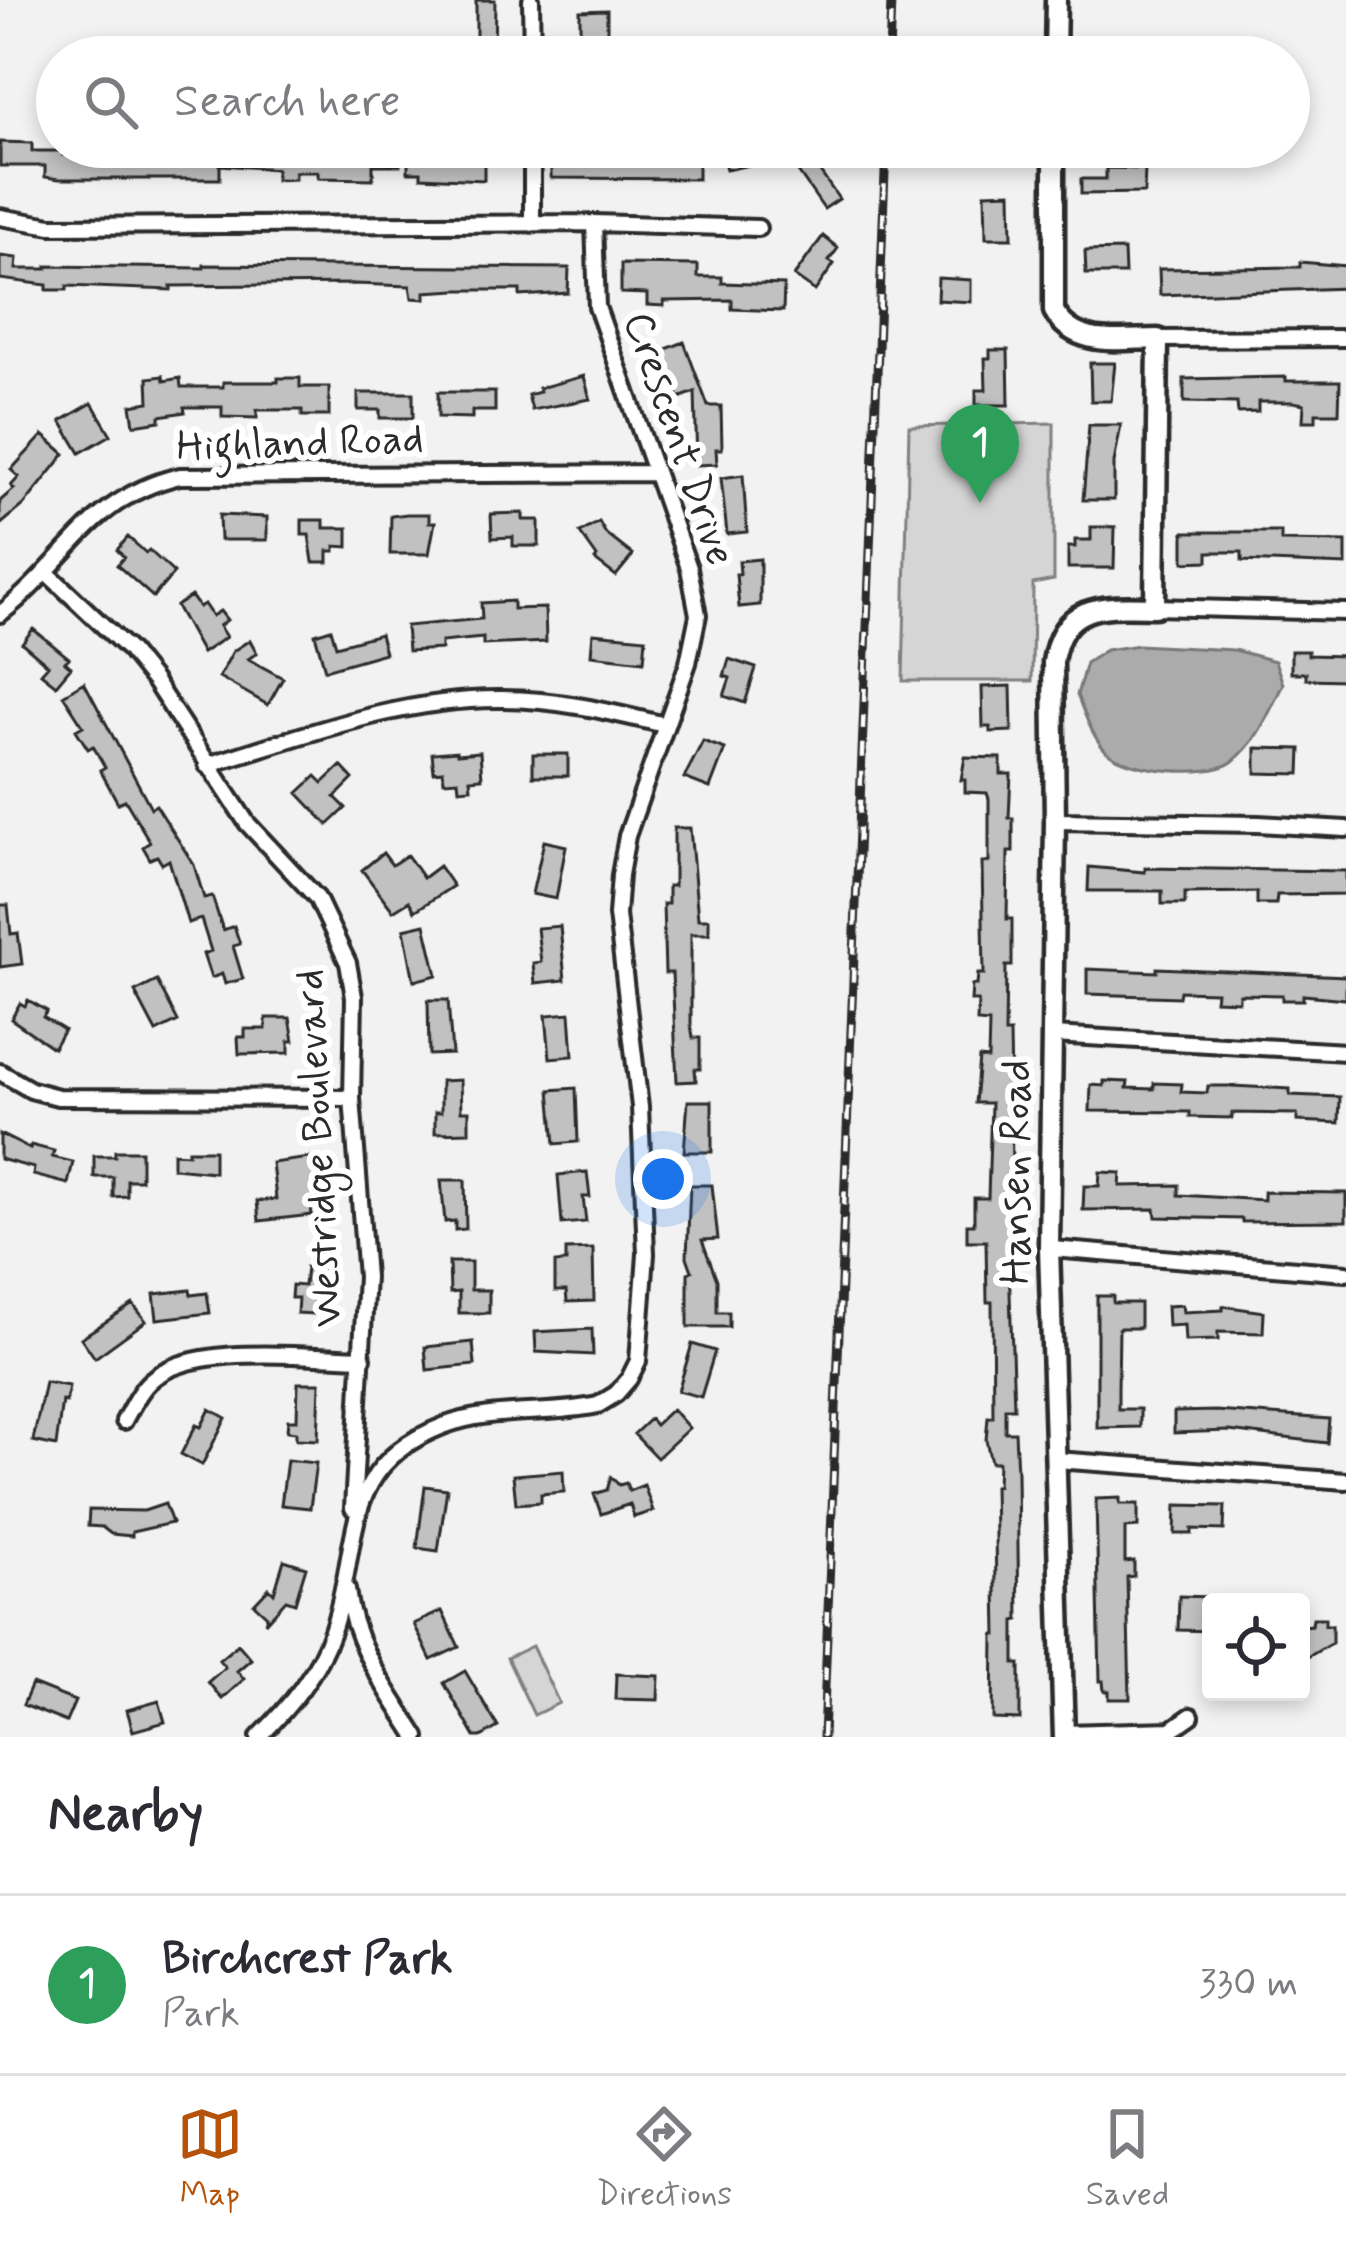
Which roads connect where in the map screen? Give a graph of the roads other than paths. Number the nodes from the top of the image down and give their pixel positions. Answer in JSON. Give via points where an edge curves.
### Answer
{"nodes":[{"id":1,"x":532,"y":0,"type":"edge"},
{"id":2,"x":1056,"y":0,"type":"edge"},
{"id":3,"x":532,"y":36,"type":"edge"},
{"id":4,"x":1055,"y":36,"type":"edge"},
{"id":5,"x":532,"y":168,"type":"edge"},
{"id":6,"x":1054,"y":168,"type":"edge"},
{"id":7,"x":0,"y":217,"type":"edge"},
{"id":8,"x":594,"y":223,"type":"junction"},
{"id":9,"x":532,"y":224,"type":"junction"},
{"id":10,"x":758,"y":228,"type":"dead end"},
{"id":11,"x":1346,"y":338,"type":"edge"},
{"id":12,"x":1158,"y":339,"type":"junction"},
{"id":13,"x":652,"y":473,"type":"junction"},
{"id":14,"x":46,"y":572,"type":"junction"},
{"id":15,"x":1156,"y":607,"type":"junction"},
{"id":16,"x":1346,"y":612,"type":"edge"},
{"id":17,"x":0,"y":614,"type":"edge"},
{"id":18,"x":665,"y":725,"type":"junction"},
{"id":19,"x":207,"y":765,"type":"junction"},
{"id":20,"x":1055,"y":821,"type":"junction"},
{"id":21,"x":1346,"y":829,"type":"edge"},
{"id":22,"x":1053,"y":1035,"type":"junction"},
{"id":23,"x":1346,"y":1052,"type":"edge"},
{"id":24,"x":0,"y":1072,"type":"edge"},
{"id":25,"x":352,"y":1098,"type":"junction"},
{"id":26,"x":1052,"y":1249,"type":"junction"},
{"id":27,"x":1346,"y":1273,"type":"edge"},
{"id":28,"x":363,"y":1358,"type":"junction"},
{"id":29,"x":124,"y":1420,"type":"dead end"},
{"id":30,"x":1056,"y":1460,"type":"junction"},
{"id":31,"x":1346,"y":1481,"type":"edge"},
{"id":32,"x":350,"y":1555,"type":"junction"},
{"id":33,"x":1192,"y":1716,"type":"dead end"},
{"id":34,"x":1064,"y":1735,"type":"edge"},
{"id":35,"x":260,"y":1737,"type":"edge"},
{"id":36,"x":417,"y":1737,"type":"edge"}],
"edges":[{"from":1,"to":3,"type":"street"},
{"from":2,"to":4,"type":"street"},
{"from":5,"to":9,"type":"street"},
{"from":6,"to":12,"type":"street","via":[[1052,293],[1062,326],[1097,340]]},
{"from":7,"to":9,"type":"street","via":[[51,226]]},
{"from":8,"to":9,"type":"street"},
{"from":8,"to":10,"type":"street"},
{"from":8,"to":13,"type":"street","name":"Crescent Drive","via":[[597,307]]},
{"from":11,"to":12,"type":"street"},
{"from":12,"to":15,"type":"street"},
{"from":13,"to":14,"type":"street","name":"Highland Road","via":[[180,476],[103,510]]},
{"from":13,"to":18,"type":"street","name":"Crescent Drive","via":[[697,603],[695,640]]},
{"from":14,"to":17,"type":"street","name":"Highland Road"},
{"from":14,"to":19,"type":"street","name":"Westridge Boulevard","via":[[129,650]]},
{"from":15,"to":16,"type":"street"},
{"from":15,"to":20,"type":"street","name":"Hansen Road","via":[[1106,606],[1073,617],[1057,637]]},
{"from":18,"to":19,"type":"street","via":[[552,701],[453,700]]},
{"from":18,"to":32,"type":"street","name":"Crescent Drive","via":[[627,836],[617,915],[643,1147],[638,1361],[598,1405],[449,1423],[397,1451],[362,1498]]},
{"from":19,"to":25,"type":"street","name":"Westridge Boulevard","via":[[334,929],[353,998]]},
{"from":20,"to":21,"type":"street"},
{"from":20,"to":22,"type":"street","name":"Hansen Road"},
{"from":22,"to":23,"type":"street"},
{"from":22,"to":26,"type":"street","name":"Hansen Road"},
{"from":24,"to":25,"type":"street","via":[[58,1097]]},
{"from":25,"to":28,"type":"street","name":"Westridge Boulevard","via":[[365,1256]]},
{"from":26,"to":27,"type":"street"},
{"from":26,"to":30,"type":"street","name":"Hansen Road"},
{"from":28,"to":29,"type":"street","via":[[185,1363],[146,1384]]},
{"from":28,"to":32,"type":"street","name":"Westridge Boulevard"},
{"from":30,"to":31,"type":"street"},
{"from":30,"to":34,"type":"street","name":"Hansen Road"},
{"from":32,"to":35,"type":"street","name":"Crescent Drive","via":[[313,1673]]},
{"from":32,"to":36,"type":"street","name":"Westridge Boulevard","via":[[346,1586],[362,1649]]},
{"from":33,"to":34,"type":"street","via":[[1171,1730]]}]}
